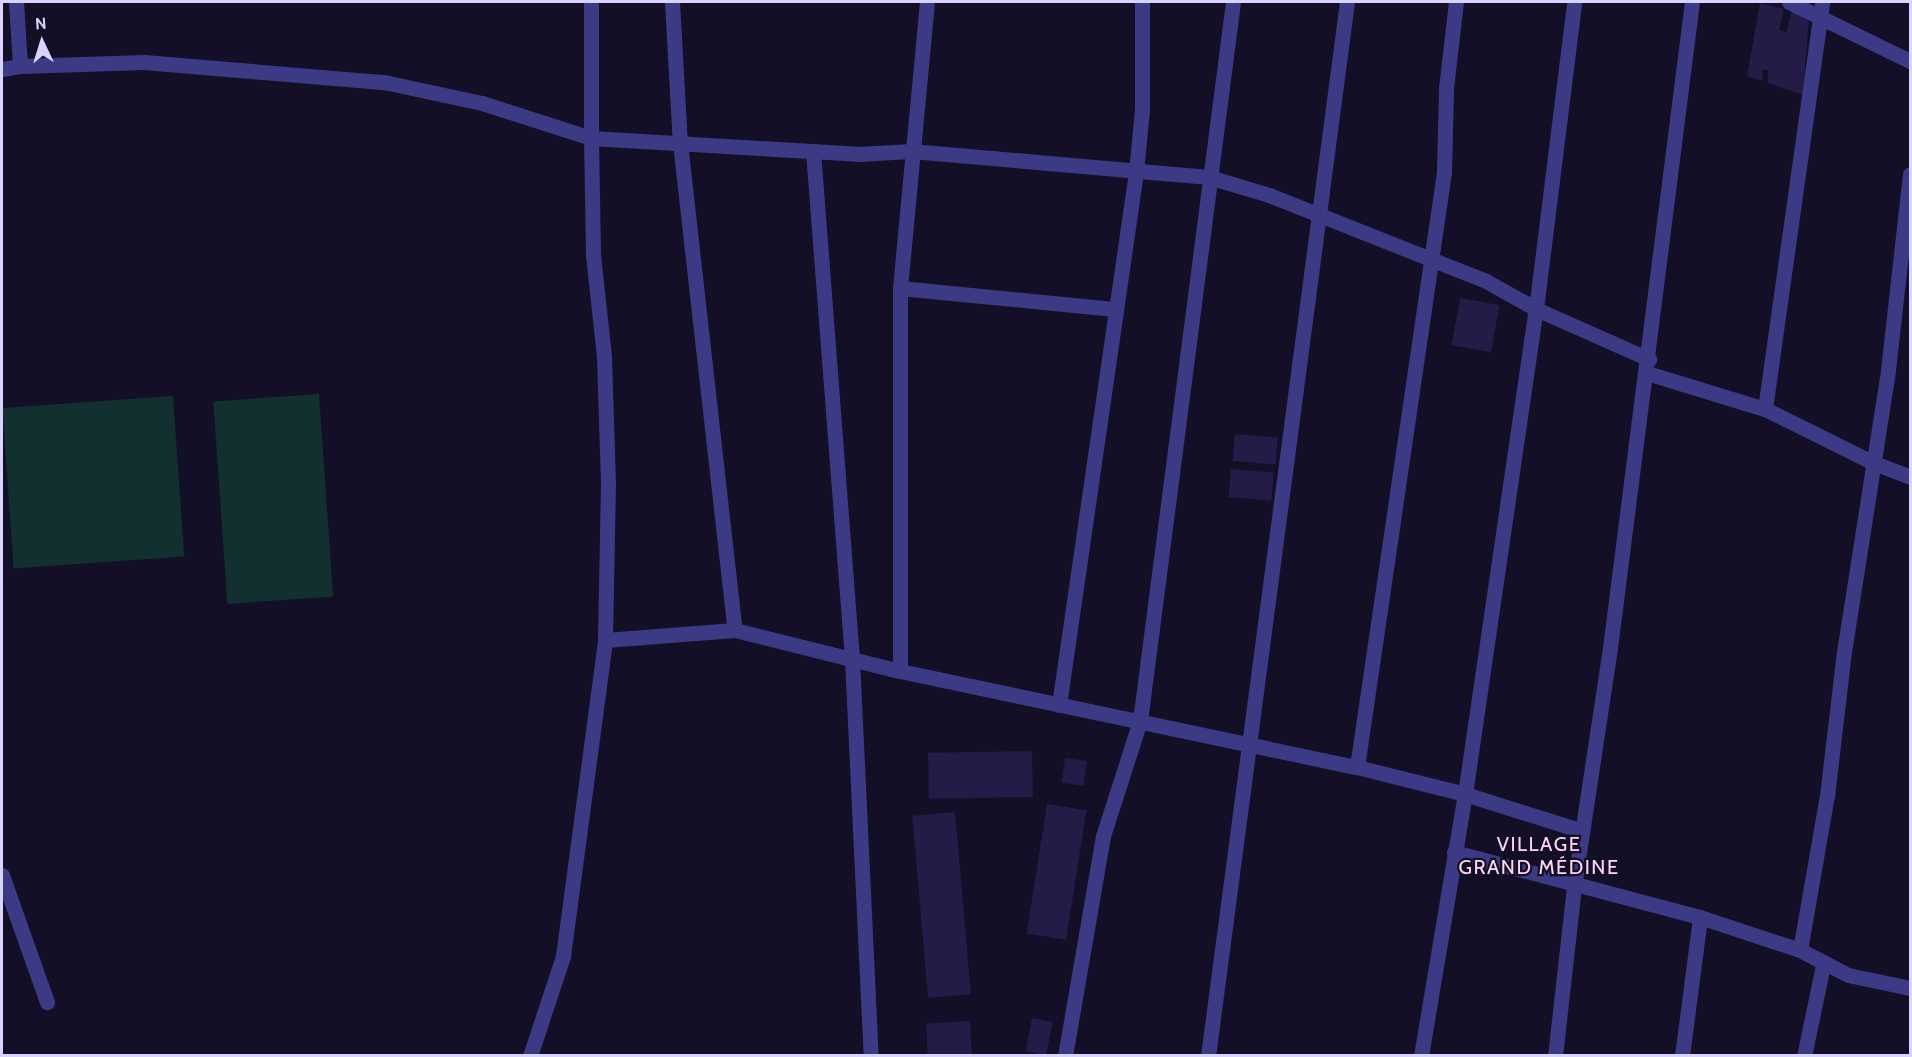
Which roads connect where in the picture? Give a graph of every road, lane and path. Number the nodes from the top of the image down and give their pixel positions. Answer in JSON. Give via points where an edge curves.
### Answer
{"nodes":[{"id":1,"x":16,"y":2,"type":"edge"},
{"id":2,"x":591,"y":2,"type":"edge"},
{"id":3,"x":672,"y":2,"type":"edge"},
{"id":4,"x":927,"y":2,"type":"edge"},
{"id":5,"x":1142,"y":2,"type":"edge"},
{"id":6,"x":1233,"y":2,"type":"edge"},
{"id":7,"x":1347,"y":2,"type":"edge"},
{"id":8,"x":1456,"y":2,"type":"edge"},
{"id":9,"x":1574,"y":2,"type":"edge"},
{"id":10,"x":1692,"y":2,"type":"edge"},
{"id":11,"x":1789,"y":2,"type":"edge"},
{"id":12,"x":1822,"y":8,"type":"edge"},
{"id":13,"x":1911,"y":61,"type":"edge"},
{"id":14,"x":20,"y":66,"type":"junction"},
{"id":15,"x":2,"y":69,"type":"edge"},
{"id":16,"x":591,"y":138,"type":"junction"},
{"id":17,"x":680,"y":143,"type":"junction"},
{"id":18,"x":813,"y":151,"type":"junction"},
{"id":19,"x":911,"y":151,"type":"junction"},
{"id":20,"x":1136,"y":172,"type":"junction"},
{"id":21,"x":1911,"y":174,"type":"edge"},
{"id":22,"x":1209,"y":177,"type":"junction"},
{"id":23,"x":1319,"y":217,"type":"junction"},
{"id":24,"x":1429,"y":261,"type":"junction"},
{"id":25,"x":900,"y":288,"type":"junction"},
{"id":26,"x":1116,"y":309,"type":"junction"},
{"id":27,"x":1536,"y":309,"type":"junction"},
{"id":28,"x":1648,"y":366,"type":"junction"},
{"id":29,"x":1765,"y":409,"type":"junction"},
{"id":30,"x":1874,"y":463,"type":"junction"},
{"id":31,"x":1911,"y":477,"type":"edge"},
{"id":32,"x":735,"y":630,"type":"junction"},
{"id":33,"x":605,"y":640,"type":"junction"},
{"id":34,"x":852,"y":659,"type":"junction"},
{"id":35,"x":900,"y":671,"type":"junction"},
{"id":36,"x":1059,"y":705,"type":"junction"},
{"id":37,"x":1140,"y":721,"type":"junction"},
{"id":38,"x":1247,"y":746,"type":"junction"},
{"id":39,"x":1357,"y":767,"type":"junction"},
{"id":40,"x":1465,"y":794,"type":"junction"},
{"id":41,"x":1582,"y":831,"type":"junction"},
{"id":42,"x":1454,"y":852,"type":"junction"},
{"id":43,"x":2,"y":875,"type":"edge"},
{"id":44,"x":1574,"y":886,"type":"junction"},
{"id":45,"x":1700,"y":917,"type":"junction"},
{"id":46,"x":1800,"y":950,"type":"junction"},
{"id":47,"x":1823,"y":965,"type":"junction"},
{"id":48,"x":1911,"y":988,"type":"edge"},
{"id":49,"x":47,"y":1002,"type":"dead end"},
{"id":50,"x":530,"y":1056,"type":"edge"},
{"id":51,"x":871,"y":1056,"type":"edge"},
{"id":52,"x":1065,"y":1056,"type":"edge"},
{"id":53,"x":1208,"y":1056,"type":"edge"},
{"id":54,"x":1421,"y":1056,"type":"edge"},
{"id":55,"x":1555,"y":1056,"type":"edge"},
{"id":56,"x":1682,"y":1056,"type":"edge"},
{"id":57,"x":1804,"y":1056,"type":"edge"}],
"edges":[{"from":1,"to":14,"type":"street"},
{"from":2,"to":16,"type":"street"},
{"from":3,"to":17,"type":"street"},
{"from":4,"to":19,"type":"street"},
{"from":5,"to":20,"type":"street","via":[[1142,110]]},
{"from":6,"to":22,"type":"street"},
{"from":7,"to":23,"type":"street"},
{"from":8,"to":24,"type":"street","via":[[1446,88],[1444,172]]},
{"from":9,"to":27,"type":"street"},
{"from":10,"to":28,"type":"street"},
{"from":11,"to":12,"type":"street"},
{"from":12,"to":13,"type":"street"},
{"from":12,"to":29,"type":"street"},
{"from":14,"to":15,"type":"street"},
{"from":14,"to":16,"type":"street","via":[[144,62],[384,82],[482,103]]},
{"from":16,"to":17,"type":"street"},
{"from":16,"to":33,"type":"street","via":[[593,255],[604,356],[608,483]]},
{"from":17,"to":18,"type":"street"},
{"from":17,"to":32,"type":"street"},
{"from":18,"to":19,"type":"street"},
{"from":18,"to":34,"type":"street"},
{"from":19,"to":20,"type":"street"},
{"from":19,"to":25,"type":"street"},
{"from":20,"to":22,"type":"street"},
{"from":20,"to":26,"type":"street"},
{"from":21,"to":30,"type":"street"},
{"from":22,"to":23,"type":"street"},
{"from":22,"to":37,"type":"street"},
{"from":23,"to":24,"type":"street"},
{"from":23,"to":38,"type":"street"},
{"from":24,"to":27,"type":"street","via":[[1486,281]]},
{"from":24,"to":39,"type":"street"},
{"from":25,"to":26,"type":"street"},
{"from":25,"to":35,"type":"street"},
{"from":26,"to":36,"type":"street"},
{"from":27,"to":28,"type":"street"},
{"from":27,"to":40,"type":"street"},
{"from":28,"to":29,"type":"street"},
{"from":28,"to":41,"type":"street"},
{"from":29,"to":30,"type":"street"},
{"from":30,"to":31,"type":"street"},
{"from":30,"to":46,"type":"street","via":[[1827,796]]},
{"from":32,"to":33,"type":"street"},
{"from":32,"to":34,"type":"street"},
{"from":33,"to":50,"type":"street","via":[[563,956]]},
{"from":34,"to":35,"type":"street"},
{"from":34,"to":51,"type":"street"},
{"from":35,"to":36,"type":"street"},
{"from":36,"to":37,"type":"street"},
{"from":37,"to":38,"type":"street"},
{"from":37,"to":52,"type":"street","via":[[1103,836]]},
{"from":38,"to":39,"type":"street"},
{"from":38,"to":53,"type":"street"},
{"from":39,"to":40,"type":"street"},
{"from":40,"to":41,"type":"street"},
{"from":40,"to":42,"type":"street"},
{"from":41,"to":44,"type":"street"},
{"from":42,"to":44,"type":"street"},
{"from":42,"to":54,"type":"street"},
{"from":43,"to":49,"type":"street"},
{"from":44,"to":45,"type":"street"},
{"from":44,"to":55,"type":"street"},
{"from":45,"to":46,"type":"street"},
{"from":45,"to":56,"type":"street"},
{"from":46,"to":47,"type":"street"},
{"from":47,"to":48,"type":"street","via":[[1848,975]]},
{"from":47,"to":57,"type":"street"}]}
